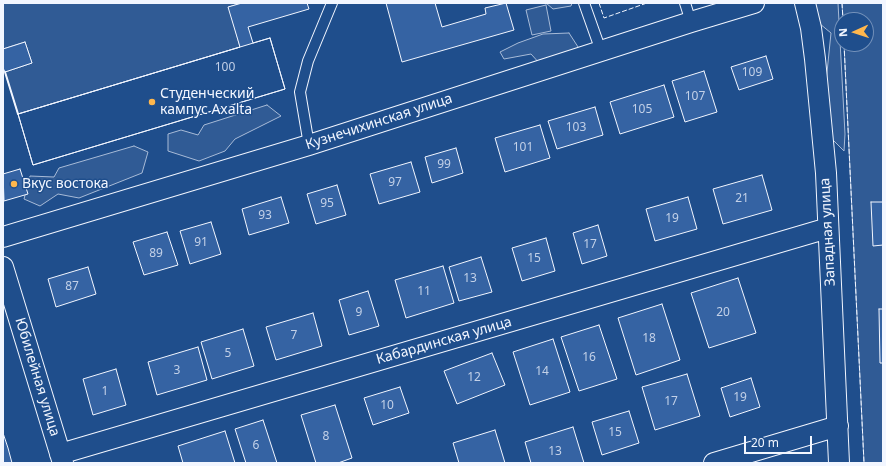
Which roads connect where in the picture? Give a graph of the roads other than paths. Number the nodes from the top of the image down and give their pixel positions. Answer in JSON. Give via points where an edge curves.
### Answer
{"nodes":[{"id":1,"x":332,"y":3,"type":"edge"},
{"id":2,"x":584,"y":3,"type":"edge"},
{"id":3,"x":685,"y":3,"type":"edge"},
{"id":4,"x":754,"y":3,"type":"edge"},
{"id":5,"x":805,"y":3,"type":"edge"},
{"id":6,"x":691,"y":22,"type":"junction"},
{"id":7,"x":601,"y":51,"type":"junction"},
{"id":8,"x":308,"y":145,"type":"junction"},
{"id":9,"x":828,"y":228,"type":"junction"},
{"id":10,"x":3,"y":237,"type":"edge"},
{"id":11,"x":3,"y":267,"type":"edge"},
{"id":12,"x":838,"y":426,"type":"junction"},
{"id":13,"x":62,"y":458,"type":"edge"},
{"id":14,"x":714,"y":463,"type":"edge"},
{"id":15,"x":839,"y":463,"type":"edge"}],
"edges":[{"from":1,"to":8,"type":"lane","via":[[308,61],[300,92]]},
{"from":2,"to":7,"type":"lane"},
{"from":3,"to":6,"type":"lane"},
{"from":4,"to":6,"type":"street","name":"Кузнечихинская улица"},
{"from":5,"to":9,"type":"street","name":"Западная улица","via":[[815,59],[826,173]]},
{"from":6,"to":7,"type":"street","name":"Кузнечихинская улица"},
{"from":7,"to":8,"type":"street","name":"Кузнечихинская улица"},
{"from":8,"to":10,"type":"street","name":"Кузнечихинская улица"},
{"from":9,"to":12,"type":"street","name":"Западная улица"},
{"from":9,"to":13,"type":"street","name":"Кабардинская улица"},
{"from":11,"to":13,"type":"street","name":"Юбилейная улица"},
{"from":12,"to":14,"type":"street"},
{"from":12,"to":15,"type":"street","name":"Западная улица"}]}
